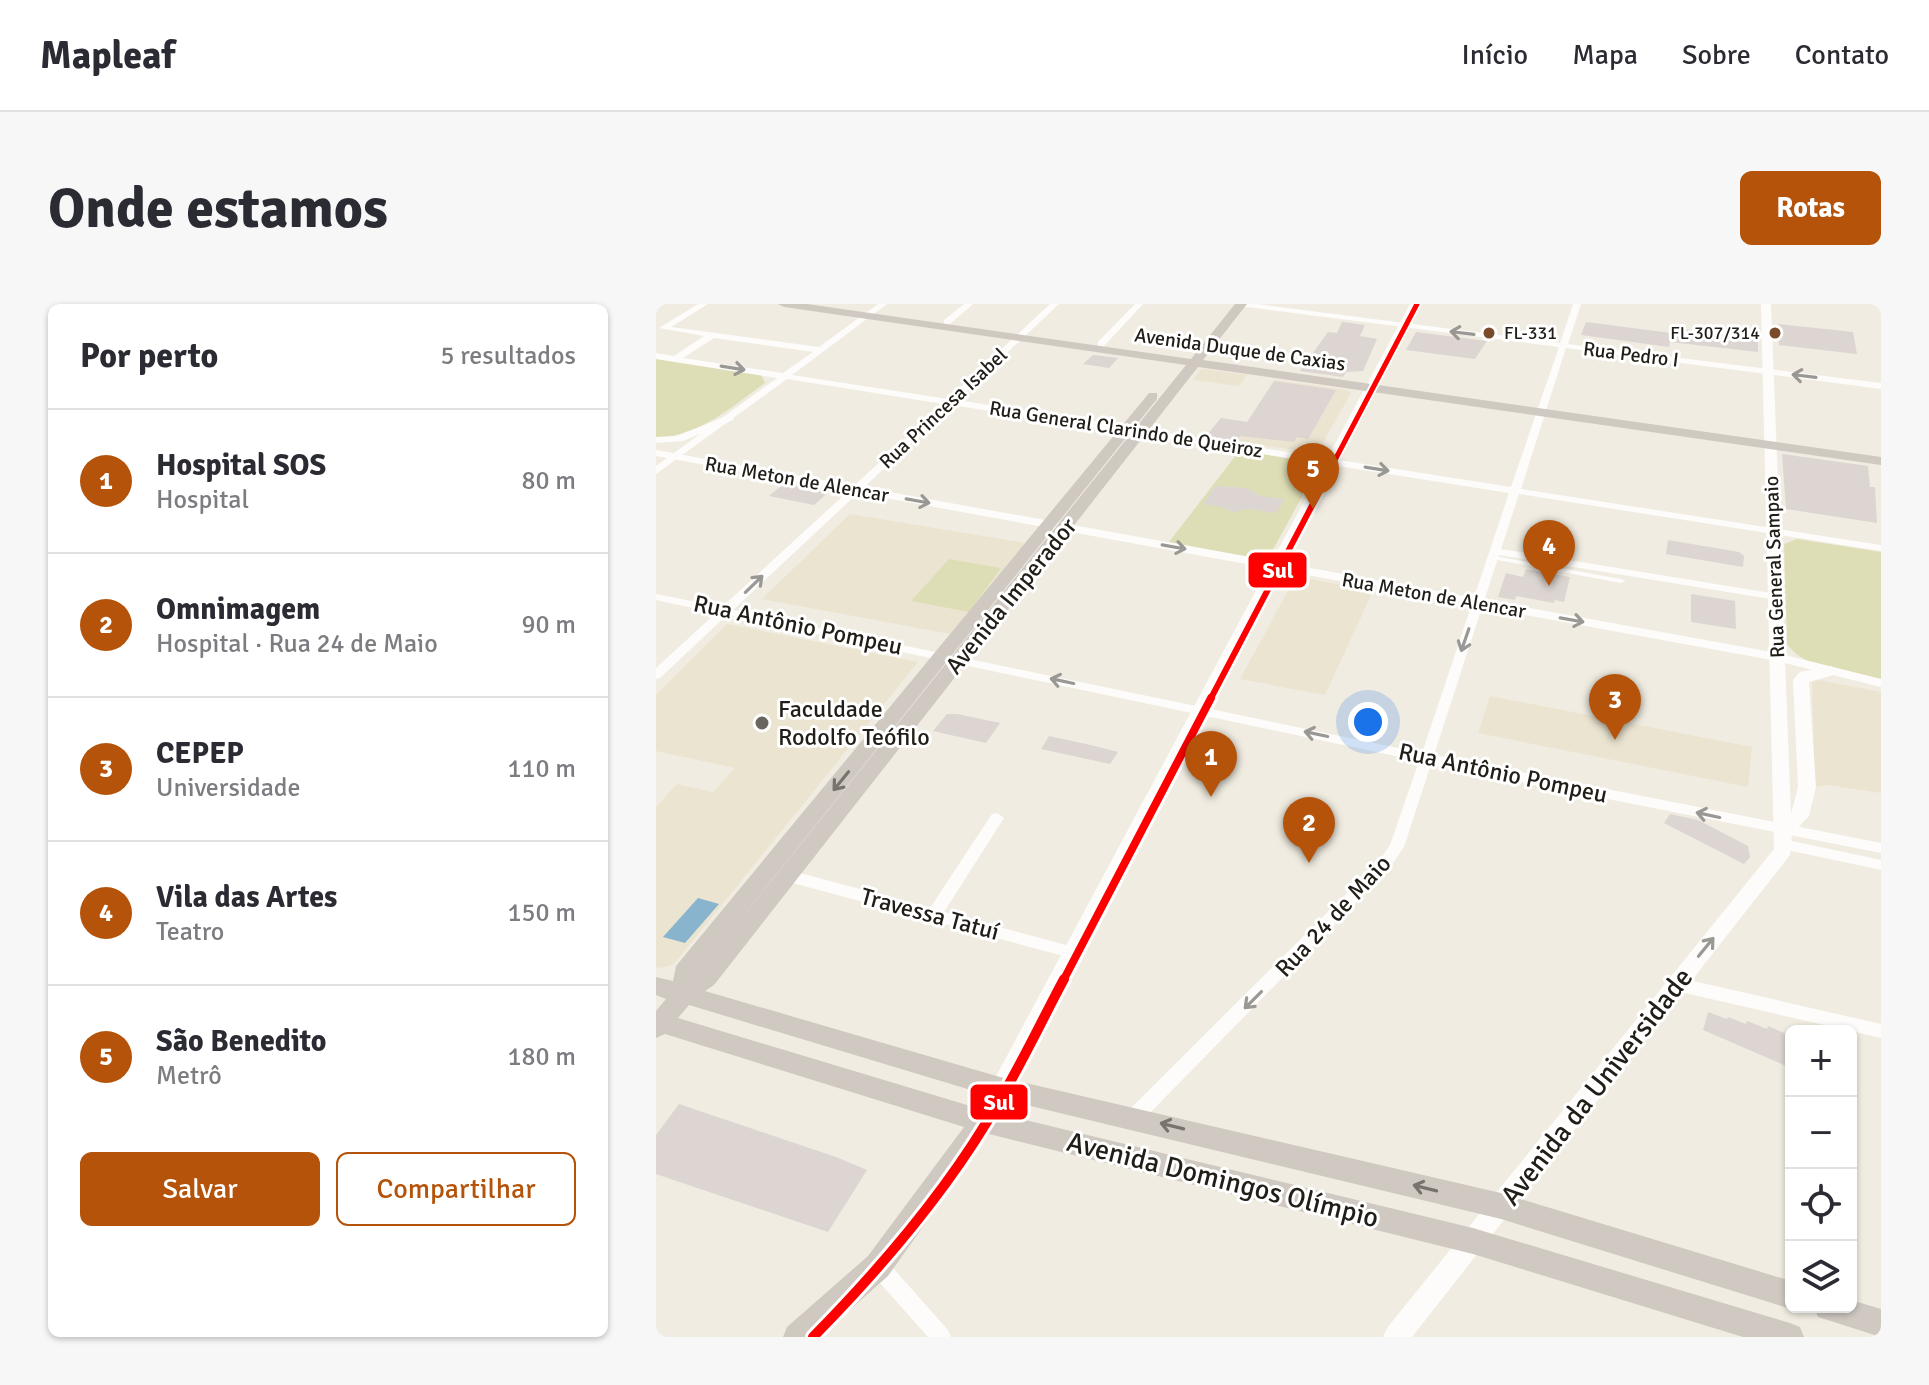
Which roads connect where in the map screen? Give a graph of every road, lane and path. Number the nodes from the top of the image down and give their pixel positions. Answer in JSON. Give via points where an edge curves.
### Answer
{"nodes":[{"id":1,"x":704,"y":304,"type":"edge"},
{"id":2,"x":784,"y":304,"type":"edge"},
{"id":3,"x":817,"y":304,"type":"edge"},
{"id":4,"x":969,"y":304,"type":"edge"},
{"id":5,"x":1055,"y":304,"type":"edge"},
{"id":6,"x":1139,"y":304,"type":"edge"},
{"id":7,"x":1227,"y":304,"type":"edge"},
{"id":8,"x":1240,"y":304,"type":"edge"},
{"id":9,"x":1414,"y":304,"type":"edge"},
{"id":10,"x":1577,"y":304,"type":"edge"},
{"id":11,"x":1766,"y":304,"type":"edge"},
{"id":12,"x":874,"y":311,"type":"edge"},
{"id":13,"x":947,"y":322,"type":"junction"},
{"id":14,"x":1403,"y":325,"type":"junction"},
{"id":15,"x":660,"y":331,"type":"edge"},
{"id":16,"x":712,"y":335,"type":"junction"},
{"id":17,"x":1021,"y":335,"type":"junction"},
{"id":18,"x":1101,"y":344,"type":"junction"},
{"id":19,"x":1563,"y":345,"type":"junction"},
{"id":20,"x":819,"y":350,"type":"junction"},
{"id":21,"x":656,"y":356,"type":"edge"},
{"id":22,"x":675,"y":359,"type":"junction"},
{"id":23,"x":1190,"y":359,"type":"junction"},
{"id":24,"x":1768,"y":371,"type":"junction"},
{"id":25,"x":785,"y":376,"type":"junction"},
{"id":26,"x":1371,"y":385,"type":"junction"},
{"id":27,"x":1881,"y":386,"type":"edge"},
{"id":28,"x":950,"y":401,"type":"junction"},
{"id":29,"x":1541,"y":409,"type":"junction"},
{"id":30,"x":729,"y":418,"type":"junction"},
{"id":31,"x":1125,"y":429,"type":"junction"},
{"id":32,"x":1141,"y":432,"type":"junction"},
{"id":33,"x":656,"y":440,"type":"edge"},
{"id":34,"x":1770,"y":442,"type":"junction"},
{"id":35,"x":656,"y":453,"type":"edge"},
{"id":36,"x":1881,"y":454,"type":"edge"},
{"id":37,"x":676,"y":456,"type":"junction"},
{"id":38,"x":1330,"y":461,"type":"junction"},
{"id":39,"x":1881,"y":461,"type":"edge"},
{"id":40,"x":656,"y":471,"type":"edge"},
{"id":41,"x":855,"y":490,"type":"junction"},
{"id":42,"x":1515,"y":491,"type":"junction"},
{"id":43,"x":1048,"y":524,"type":"junction"},
{"id":44,"x":1067,"y":528,"type":"junction"},
{"id":45,"x":1773,"y":531,"type":"junction"},
{"id":46,"x":1881,"y":548,"type":"edge"},
{"id":47,"x":1493,"y":554,"type":"junction"},
{"id":48,"x":1275,"y":566,"type":"junction"},
{"id":49,"x":1621,"y":581,"type":"dead end"},
{"id":50,"x":656,"y":597,"type":"edge"},
{"id":51,"x":1777,"y":597,"type":"junction"},
{"id":52,"x":1478,"y":603,"type":"junction"},
{"id":53,"x":726,"y":610,"type":"junction"},
{"id":54,"x":1777,"y":657,"type":"junction"},
{"id":55,"x":952,"y":658,"type":"junction"},
{"id":56,"x":1831,"y":671,"type":"junction"},
{"id":57,"x":656,"y":675,"type":"edge"},
{"id":58,"x":1881,"y":683,"type":"edge"},
{"id":59,"x":1199,"y":710,"type":"junction"},
{"id":60,"x":1426,"y":758,"type":"junction"},
{"id":61,"x":997,"y":818,"type":"dead end"},
{"id":62,"x":1784,"y":837,"type":"junction"},
{"id":63,"x":1881,"y":848,"type":"edge"},
{"id":64,"x":1881,"y":865,"type":"edge"},
{"id":65,"x":789,"y":876,"type":"junction"},
{"id":66,"x":933,"y":916,"type":"junction"},
{"id":67,"x":1071,"y":952,"type":"junction"},
{"id":68,"x":1676,"y":984,"type":"junction"},
{"id":69,"x":656,"y":986,"type":"edge"},
{"id":70,"x":684,"y":994,"type":"junction"},
{"id":71,"x":657,"y":1024,"type":"edge"},
{"id":72,"x":1881,"y":1031,"type":"edge"},
{"id":73,"x":1000,"y":1088,"type":"junction"},
{"id":74,"x":1134,"y":1117,"type":"junction"},
{"id":75,"x":983,"y":1121,"type":"junction"},
{"id":76,"x":1501,"y":1206,"type":"junction"},
{"id":77,"x":1473,"y":1241,"type":"junction"},
{"id":78,"x":878,"y":1266,"type":"junction"},
{"id":79,"x":1785,"y":1293,"type":"edge"},
{"id":80,"x":1848,"y":1313,"type":"edge"},
{"id":81,"x":1881,"y":1323,"type":"edge"},
{"id":82,"x":797,"y":1337,"type":"edge"},
{"id":83,"x":941,"y":1337,"type":"edge"},
{"id":84,"x":1396,"y":1337,"type":"edge"},
{"id":85,"x":1790,"y":1337,"type":"edge"}],
"edges":[{"from":1,"to":15,"type":"street"},
{"from":2,"to":12,"type":"main road","name":"Avenida Duque de Caxias"},
{"from":3,"to":12,"type":"main road","name":"Avenida Duque de Caxias"},
{"from":4,"to":13,"type":"street"},
{"from":5,"to":17,"type":"street","name":"Rua Princesa Isabel"},
{"from":6,"to":18,"type":"street"},
{"from":7,"to":23,"type":"main road","name":"Avenida Imperador"},
{"from":8,"to":14,"type":"street","name":"Rua Pedro I"},
{"from":8,"to":23,"type":"main road","name":"Avenida Imperador"},
{"from":9,"to":14,"type":"street"},
{"from":10,"to":19,"type":"street","name":"Rua 24 de Maio"},
{"from":11,"to":24,"type":"main road","name":"Rua General Sampaio"},
{"from":12,"to":13,"type":"main road","name":"Avenida Duque de Caxias"},
{"from":12,"to":17,"type":"main road","name":"Avenida Duque de Caxias"},
{"from":12,"to":20,"type":"street"},
{"from":13,"to":17,"type":"main road","name":"Avenida Duque de Caxias"},
{"from":19,"to":14,"type":"street","name":"Rua Pedro I","one_way":true},
{"from":14,"to":26,"type":"street"},
{"from":15,"to":16,"type":"street"},
{"from":16,"to":20,"type":"street"},
{"from":16,"to":22,"type":"street"},
{"from":17,"to":18,"type":"main road","name":"Avenida Duque de Caxias"},
{"from":17,"to":23,"type":"main road","name":"Avenida Duque de Caxias"},
{"from":17,"to":28,"type":"street","name":"Rua Princesa Isabel"},
{"from":18,"to":23,"type":"main road","name":"Avenida Duque de Caxias"},
{"from":19,"to":24,"type":"street","name":"Rua Pedro I"},
{"from":19,"to":29,"type":"street","name":"Rua 24 de Maio"},
{"from":20,"to":25,"type":"street"},
{"from":21,"to":22,"type":"street","name":"Rua General Clarindo de Queiroz"},
{"from":22,"to":25,"type":"street","name":"Rua General Clarindo de Queiroz","one_way":true},
{"from":23,"to":26,"type":"main road","name":"Avenida Duque de Caxias"},
{"from":23,"to":31,"type":"main road","name":"Avenida Imperador"},
{"from":23,"to":32,"type":"main road","name":"Avenida Imperador"},
{"from":27,"to":24,"type":"street","name":"Rua Pedro I","one_way":true},
{"from":24,"to":34,"type":"main road","name":"Rua General Sampaio"},
{"from":25,"to":28,"type":"street","name":"Rua General Clarindo de Queiroz"},
{"from":25,"to":30,"type":"street"},
{"from":26,"to":29,"type":"main road","name":"Avenida Duque de Caxias"},
{"from":26,"to":38,"type":"street"},
{"from":28,"to":31,"type":"street","name":"Rua General Clarindo de Queiroz"},
{"from":28,"to":41,"type":"street","name":"Rua Princesa Isabel"},
{"from":29,"to":34,"type":"main road","name":"Avenida Duque de Caxias"},
{"from":29,"to":42,"type":"street","name":"Rua 24 de Maio"},
{"from":30,"to":33,"type":"street","via":[[679,439]]},
{"from":30,"to":37,"type":"street"},
{"from":31,"to":32,"type":"street","name":"Rua General Clarindo de Queiroz"},
{"from":31,"to":43,"type":"main road","name":"Avenida Imperador"},
{"from":32,"to":38,"type":"street","name":"Rua General Clarindo de Queiroz"},
{"from":32,"to":44,"type":"main road","name":"Avenida Imperador"},
{"from":34,"to":36,"type":"main road","name":"Avenida Duque de Caxias"},
{"from":34,"to":39,"type":"main road","name":"Avenida Duque de Caxias"},
{"from":34,"to":45,"type":"main road","name":"Rua General Sampaio"},
{"from":35,"to":37,"type":"street","name":"Rua Meton de Alencar"},
{"from":37,"to":40,"type":"street"},
{"from":37,"to":41,"type":"street","name":"Rua Meton de Alencar"},
{"from":38,"to":42,"type":"street","name":"Rua General Clarindo de Queiroz","one_way":true},
{"from":38,"to":48,"type":"street"},
{"from":41,"to":43,"type":"street","name":"Rua Meton de Alencar","one_way":true},
{"from":53,"to":41,"type":"street","name":"Rua Princesa Isabel","one_way":true},
{"from":42,"to":45,"type":"street","name":"Rua General Clarindo de Queiroz"},
{"from":42,"to":47,"type":"street","name":"Rua 24 de Maio"},
{"from":43,"to":44,"type":"street","name":"Rua Meton de Alencar"},
{"from":43,"to":55,"type":"main road","name":"Avenida Imperador"},
{"from":44,"to":48,"type":"street","name":"Rua Meton de Alencar","one_way":true},
{"from":44,"to":55,"type":"main road","name":"Avenida Imperador"},
{"from":45,"to":46,"type":"street","name":"Rua General Clarindo de Queiroz"},
{"from":45,"to":51,"type":"main road","name":"Rua General Sampaio"},
{"from":47,"to":49,"type":"street"},
{"from":47,"to":51,"type":"street"},
{"from":47,"to":52,"type":"street","name":"Rua 24 de Maio"},
{"from":48,"to":52,"type":"street","name":"Rua Meton de Alencar"},
{"from":48,"to":59,"type":"street"},
{"from":50,"to":53,"type":"street","name":"Rua Antônio Pompeu"},
{"from":51,"to":54,"type":"main road","name":"Rua General Sampaio"},
{"from":52,"to":54,"type":"street","name":"Rua Meton de Alencar","one_way":true},
{"from":52,"to":60,"type":"street","name":"Rua 24 de Maio","one_way":true},
{"from":53,"to":55,"type":"street","name":"Rua Antônio Pompeu"},
{"from":53,"to":57,"type":"street","name":"Rua Princesa Isabel"},
{"from":54,"to":56,"type":"street","name":"Rua Meton de Alencar"},
{"from":54,"to":62,"type":"main road","name":"Rua General Sampaio"},
{"from":59,"to":55,"type":"street","name":"Rua Antônio Pompeu","one_way":true},
{"from":55,"to":65,"type":"main road","name":"Avenida Imperador"},
{"from":55,"to":70,"type":"main road","name":"Avenida Imperador","one_way":true,"via":[[684,973]]},
{"from":56,"to":58,"type":"street","name":"Rua Meton de Alencar"},
{"from":56,"to":62,"type":"main road","name":"Avenida da Universidade","via":[[1801,680],[1807,787],[1800,816]]},
{"from":60,"to":59,"type":"street","name":"Rua Antônio Pompeu","one_way":true},
{"from":59,"to":67,"type":"street"},
{"from":62,"to":60,"type":"street","name":"Rua Antônio Pompeu","one_way":true},
{"from":60,"to":74,"type":"street","name":"Rua 24 de Maio","one_way":true,"via":[[1397,847],[1384,865]]},
{"from":61,"to":66,"type":"street"},
{"from":62,"to":63,"type":"street","name":"Rua Antônio Pompeu"},
{"from":62,"to":64,"type":"street","name":"Rua Antônio Pompeu"},
{"from":68,"to":62,"type":"main road","name":"Avenida da Universidade","one_way":true,"via":[[1783,850]]},
{"from":65,"to":66,"type":"street","name":"Travessa Tatuí"},
{"from":65,"to":70,"type":"main road","name":"Avenida Imperador","via":[[706,978]]},
{"from":66,"to":67,"type":"street","name":"Travessa Tatuí"},
{"from":67,"to":73,"type":"street"},
{"from":68,"to":72,"type":"street"},
{"from":68,"to":76,"type":"main road","name":"Avenida da Universidade"},
{"from":69,"to":70,"type":"main road","name":"Avenida Domingos Olímpio"},
{"from":70,"to":71,"type":"main road","name":"Avenida Imperador"},
{"from":70,"to":73,"type":"main road","name":"Avenida Domingos Olímpio"},
{"from":71,"to":75,"type":"main road","name":"Avenida Domingos Olímpio"},
{"from":73,"to":74,"type":"main road","name":"Avenida Domingos Olímpio"},
{"from":73,"to":75,"type":"main road"},
{"from":76,"to":74,"type":"main road","name":"Avenida Domingos Olímpio","one_way":true},
{"from":75,"to":77,"type":"main road","name":"Avenida Domingos Olímpio"},
{"from":75,"to":78,"type":"main road"},
{"from":76,"to":77,"type":"main road","name":"Avenida da Universidade"},
{"from":76,"to":79,"type":"main road","name":"Avenida Domingos Olímpio"},
{"from":77,"to":84,"type":"main road","name":"Avenida da Universidade"},
{"from":77,"to":85,"type":"main road","name":"Avenida Domingos Olímpio"},
{"from":78,"to":82,"type":"main road"},
{"from":78,"to":83,"type":"street"},
{"from":80,"to":81,"type":"main road"}]}
